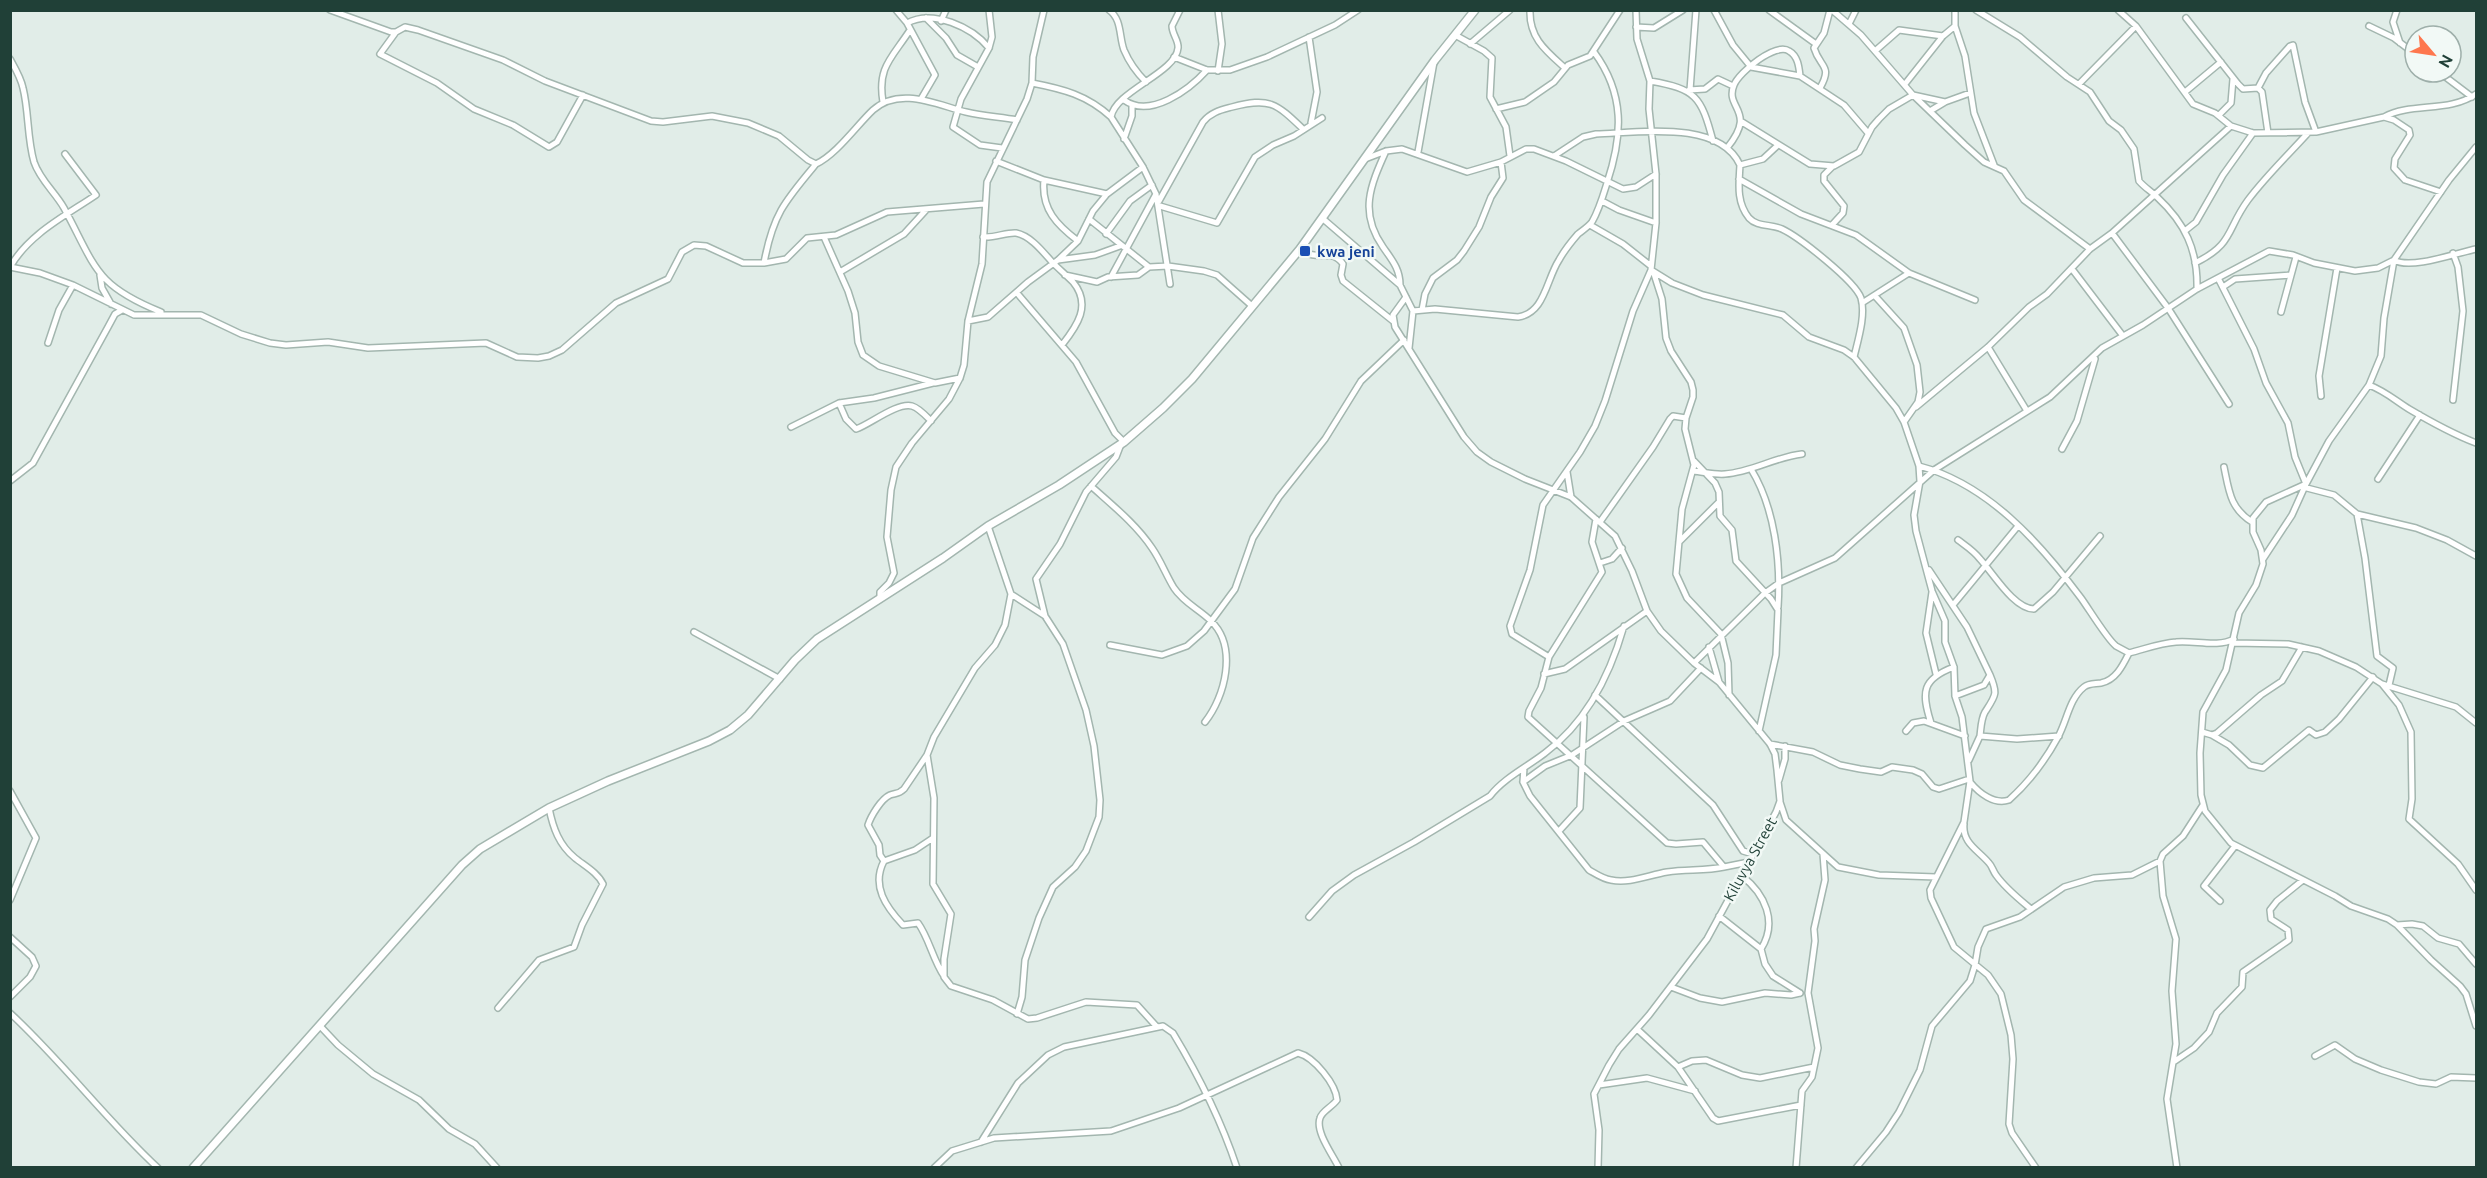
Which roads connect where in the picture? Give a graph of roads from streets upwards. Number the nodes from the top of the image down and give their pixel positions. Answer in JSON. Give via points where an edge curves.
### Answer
{"nodes":[{"id":1,"x":330,"y":10,"type":"edge"},
{"id":2,"x":896,"y":10,"type":"edge"},
{"id":3,"x":946,"y":10,"type":"edge"},
{"id":4,"x":989,"y":10,"type":"edge"},
{"id":5,"x":1044,"y":10,"type":"edge"},
{"id":6,"x":1109,"y":10,"type":"edge"},
{"id":7,"x":1180,"y":10,"type":"edge"},
{"id":8,"x":1218,"y":10,"type":"edge"},
{"id":9,"x":1358,"y":10,"type":"edge"},
{"id":10,"x":1475,"y":10,"type":"edge"},
{"id":11,"x":1530,"y":10,"type":"edge"},
{"id":12,"x":1620,"y":10,"type":"edge"},
{"id":13,"x":1636,"y":10,"type":"edge"},
{"id":14,"x":1666,"y":10,"type":"edge"},
{"id":15,"x":1683,"y":10,"type":"edge"},
{"id":16,"x":1696,"y":10,"type":"edge"},
{"id":17,"x":1714,"y":10,"type":"edge"},
{"id":18,"x":1769,"y":10,"type":"edge"},
{"id":19,"x":1831,"y":10,"type":"edge"},
{"id":20,"x":1856,"y":10,"type":"edge"},
{"id":21,"x":1954,"y":10,"type":"edge"},
{"id":22,"x":1976,"y":10,"type":"edge"},
{"id":23,"x":2118,"y":10,"type":"edge"},
{"id":24,"x":2397,"y":10,"type":"edge"},
{"id":25,"x":1506,"y":12,"type":"edge"},
{"id":26,"x":1672,"y":17,"type":"junction"},
{"id":27,"x":925,"y":18,"type":"junction"},
{"id":28,"x":2186,"y":18,"type":"dead end"},
{"id":29,"x":941,"y":21,"type":"junction"},
{"id":30,"x":907,"y":23,"type":"junction"},
{"id":31,"x":1849,"y":24,"type":"junction"},
{"id":32,"x":1955,"y":26,"type":"junction"},
{"id":33,"x":2136,"y":26,"type":"junction"},
{"id":34,"x":2369,"y":26,"type":"dead end"},
{"id":35,"x":1636,"y":27,"type":"junction"},
{"id":36,"x":910,"y":30,"type":"junction"},
{"id":37,"x":396,"y":32,"type":"junction"},
{"id":38,"x":1455,"y":35,"type":"junction"},
{"id":39,"x":1943,"y":36,"type":"junction"},
{"id":40,"x":1309,"y":37,"type":"junction"},
{"id":41,"x":2400,"y":43,"type":"junction"},
{"id":42,"x":1470,"y":44,"type":"junction"},
{"id":43,"x":1816,"y":44,"type":"junction"},
{"id":44,"x":2403,"y":45,"type":"edge"},
{"id":45,"x":989,"y":48,"type":"junction"},
{"id":46,"x":1875,"y":51,"type":"junction"},
{"id":47,"x":1594,"y":52,"type":"junction"},
{"id":48,"x":1174,"y":57,"type":"junction"},
{"id":49,"x":10,"y":59,"type":"edge"},
{"id":50,"x":1435,"y":60,"type":"junction"},
{"id":51,"x":2221,"y":62,"type":"junction"},
{"id":52,"x":978,"y":67,"type":"junction"},
{"id":53,"x":1751,"y":67,"type":"junction"},
{"id":54,"x":1565,"y":68,"type":"junction"},
{"id":55,"x":1207,"y":70,"type":"junction"},
{"id":56,"x":1218,"y":71,"type":"junction"},
{"id":57,"x":1800,"y":76,"type":"junction"},
{"id":58,"x":2233,"y":79,"type":"junction"},
{"id":59,"x":1650,"y":81,"type":"junction"},
{"id":60,"x":1146,"y":82,"type":"junction"},
{"id":61,"x":1032,"y":83,"type":"junction"},
{"id":62,"x":1905,"y":84,"type":"junction"},
{"id":63,"x":2079,"y":84,"type":"junction"},
{"id":64,"x":2456,"y":84,"type":"edge"},
{"id":65,"x":1733,"y":86,"type":"junction"},
{"id":66,"x":1820,"y":88,"type":"junction"},
{"id":67,"x":2258,"y":88,"type":"junction"},
{"id":68,"x":1689,"y":90,"type":"junction"},
{"id":69,"x":2185,"y":92,"type":"junction"},
{"id":70,"x":1970,"y":93,"type":"junction"},
{"id":71,"x":583,"y":95,"type":"junction"},
{"id":72,"x":1912,"y":95,"type":"junction"},
{"id":73,"x":2474,"y":96,"type":"edge"},
{"id":74,"x":921,"y":99,"type":"junction"},
{"id":75,"x":1124,"y":100,"type":"junction"},
{"id":76,"x":883,"y":102,"type":"junction"},
{"id":77,"x":1945,"y":102,"type":"junction"},
{"id":78,"x":1132,"y":106,"type":"junction"},
{"id":79,"x":1496,"y":109,"type":"junction"},
{"id":80,"x":957,"y":110,"type":"junction"},
{"id":81,"x":1930,"y":111,"type":"junction"},
{"id":82,"x":2219,"y":115,"type":"junction"},
{"id":83,"x":1111,"y":117,"type":"junction"},
{"id":84,"x":2384,"y":117,"type":"junction"},
{"id":85,"x":1322,"y":118,"type":"dead end"},
{"id":86,"x":1017,"y":120,"type":"junction"},
{"id":87,"x":1742,"y":122,"type":"junction"},
{"id":88,"x":1311,"y":123,"type":"junction"},
{"id":89,"x":2231,"y":126,"type":"junction"},
{"id":90,"x":1303,"y":129,"type":"junction"},
{"id":91,"x":1652,"y":132,"type":"junction"},
{"id":92,"x":2316,"y":132,"type":"junction"},
{"id":93,"x":1868,"y":133,"type":"junction"},
{"id":94,"x":2253,"y":133,"type":"junction"},
{"id":95,"x":2268,"y":133,"type":"junction"},
{"id":96,"x":2308,"y":133,"type":"junction"},
{"id":97,"x":1620,"y":134,"type":"junction"},
{"id":98,"x":1124,"y":139,"type":"junction"},
{"id":99,"x":1713,"y":141,"type":"junction"},
{"id":100,"x":1777,"y":146,"type":"junction"},
{"id":101,"x":2476,"y":147,"type":"edge"},
{"id":102,"x":1002,"y":148,"type":"junction"},
{"id":103,"x":1726,"y":148,"type":"junction"},
{"id":104,"x":1386,"y":151,"type":"junction"},
{"id":105,"x":1418,"y":153,"type":"junction"},
{"id":106,"x":65,"y":154,"type":"dead end"},
{"id":107,"x":1510,"y":156,"type":"junction"},
{"id":108,"x":1554,"y":156,"type":"junction"},
{"id":109,"x":1365,"y":159,"type":"junction"},
{"id":110,"x":996,"y":161,"type":"junction"},
{"id":111,"x":1501,"y":162,"type":"junction"},
{"id":112,"x":816,"y":164,"type":"junction"},
{"id":113,"x":1740,"y":165,"type":"junction"},
{"id":114,"x":1994,"y":165,"type":"junction"},
{"id":115,"x":1834,"y":166,"type":"junction"},
{"id":116,"x":1143,"y":167,"type":"junction"},
{"id":117,"x":1656,"y":174,"type":"junction"},
{"id":118,"x":1739,"y":178,"type":"junction"},
{"id":119,"x":1044,"y":180,"type":"junction"},
{"id":120,"x":1608,"y":182,"type":"junction"},
{"id":121,"x":1152,"y":185,"type":"junction"},
{"id":122,"x":2441,"y":192,"type":"junction"},
{"id":123,"x":1107,"y":194,"type":"junction"},
{"id":124,"x":1156,"y":194,"type":"junction"},
{"id":125,"x":2156,"y":195,"type":"junction"},
{"id":126,"x":1602,"y":201,"type":"junction"},
{"id":127,"x":1159,"y":203,"type":"junction"},
{"id":128,"x":984,"y":204,"type":"junction"},
{"id":129,"x":926,"y":210,"type":"junction"},
{"id":130,"x":67,"y":215,"type":"junction"},
{"id":131,"x":1322,"y":218,"type":"junction"},
{"id":132,"x":1089,"y":219,"type":"junction"},
{"id":133,"x":1656,"y":223,"type":"junction"},
{"id":134,"x":1590,"y":225,"type":"junction"},
{"id":135,"x":1832,"y":225,"type":"junction"},
{"id":136,"x":2186,"y":230,"type":"junction"},
{"id":137,"x":2112,"y":233,"type":"junction"},
{"id":138,"x":1106,"y":234,"type":"junction"},
{"id":139,"x":824,"y":237,"type":"junction"},
{"id":140,"x":983,"y":237,"type":"junction"},
{"id":141,"x":1078,"y":241,"type":"junction"},
{"id":142,"x":1120,"y":246,"type":"junction"},
{"id":143,"x":1300,"y":249,"type":"junction"},
{"id":144,"x":2090,"y":249,"type":"junction"},
{"id":145,"x":2476,"y":249,"type":"edge"},
{"id":146,"x":1126,"y":251,"type":"junction"},
{"id":147,"x":2453,"y":253,"type":"junction"},
{"id":148,"x":2296,"y":257,"type":"junction"},
{"id":149,"x":2394,"y":260,"type":"junction"},
{"id":150,"x":1056,"y":262,"type":"junction"},
{"id":151,"x":764,"y":263,"type":"junction"},
{"id":152,"x":2195,"y":263,"type":"junction"},
{"id":153,"x":1168,"y":266,"type":"junction"},
{"id":154,"x":11,"y":267,"type":"edge"},
{"id":155,"x":1149,"y":267,"type":"junction"},
{"id":156,"x":2337,"y":268,"type":"junction"},
{"id":157,"x":2072,"y":269,"type":"junction"},
{"id":158,"x":1652,"y":270,"type":"junction"},
{"id":159,"x":840,"y":272,"type":"junction"},
{"id":160,"x":99,"y":273,"type":"junction"},
{"id":161,"x":1909,"y":273,"type":"junction"},
{"id":162,"x":1065,"y":275,"type":"junction"},
{"id":163,"x":2290,"y":275,"type":"junction"},
{"id":164,"x":1111,"y":277,"type":"junction"},
{"id":165,"x":2218,"y":278,"type":"junction"},
{"id":166,"x":1170,"y":284,"type":"dead end"},
{"id":167,"x":73,"y":285,"type":"junction"},
{"id":168,"x":1400,"y":285,"type":"junction"},
{"id":169,"x":2223,"y":287,"type":"junction"},
{"id":170,"x":2197,"y":289,"type":"junction"},
{"id":171,"x":1017,"y":292,"type":"junction"},
{"id":172,"x":1875,"y":296,"type":"junction"},
{"id":173,"x":1406,"y":297,"type":"junction"},
{"id":174,"x":1975,"y":300,"type":"dead end"},
{"id":175,"x":1862,"y":303,"type":"junction"},
{"id":176,"x":113,"y":305,"type":"junction"},
{"id":177,"x":1252,"y":306,"type":"junction"},
{"id":178,"x":2168,"y":308,"type":"junction"},
{"id":179,"x":122,"y":310,"type":"junction"},
{"id":180,"x":1422,"y":310,"type":"junction"},
{"id":181,"x":1413,"y":311,"type":"junction"},
{"id":182,"x":2281,"y":312,"type":"dead end"},
{"id":183,"x":162,"y":313,"type":"junction"},
{"id":184,"x":115,"y":314,"type":"junction"},
{"id":185,"x":968,"y":321,"type":"junction"},
{"id":186,"x":1393,"y":321,"type":"junction"},
{"id":187,"x":2123,"y":336,"type":"junction"},
{"id":188,"x":1404,"y":340,"type":"junction"},
{"id":189,"x":48,"y":343,"type":"dead end"},
{"id":190,"x":1062,"y":345,"type":"junction"},
{"id":191,"x":1988,"y":347,"type":"junction"},
{"id":192,"x":1409,"y":350,"type":"junction"},
{"id":193,"x":2097,"y":354,"type":"junction"},
{"id":194,"x":1854,"y":357,"type":"junction"},
{"id":195,"x":960,"y":378,"type":"junction"},
{"id":196,"x":934,"y":383,"type":"junction"},
{"id":197,"x":2369,"y":386,"type":"junction"},
{"id":198,"x":2321,"y":396,"type":"dead end"},
{"id":199,"x":2453,"y":400,"type":"dead end"},
{"id":200,"x":839,"y":403,"type":"junction"},
{"id":201,"x":2229,"y":404,"type":"dead end"},
{"id":202,"x":1916,"y":407,"type":"junction"},
{"id":203,"x":2027,"y":411,"type":"junction"},
{"id":204,"x":2420,"y":415,"type":"junction"},
{"id":205,"x":1686,"y":418,"type":"junction"},
{"id":206,"x":931,"y":421,"type":"junction"},
{"id":207,"x":1904,"y":422,"type":"junction"},
{"id":208,"x":790,"y":427,"type":"dead end"},
{"id":209,"x":1122,"y":443,"type":"junction"},
{"id":210,"x":2476,"y":443,"type":"edge"},
{"id":211,"x":2062,"y":449,"type":"dead end"},
{"id":212,"x":1802,"y":453,"type":"dead end"},
{"id":213,"x":1694,"y":461,"type":"junction"},
{"id":214,"x":1919,"y":466,"type":"junction"},
{"id":215,"x":2224,"y":467,"type":"dead end"},
{"id":216,"x":1751,"y":469,"type":"junction"},
{"id":217,"x":1934,"y":470,"type":"junction"},
{"id":218,"x":1693,"y":471,"type":"junction"},
{"id":219,"x":1567,"y":472,"type":"junction"},
{"id":220,"x":1705,"y":472,"type":"junction"},
{"id":221,"x":2378,"y":479,"type":"dead end"},
{"id":222,"x":10,"y":481,"type":"edge"},
{"id":223,"x":1920,"y":481,"type":"junction"},
{"id":224,"x":1092,"y":486,"type":"junction"},
{"id":225,"x":2304,"y":486,"type":"junction"},
{"id":226,"x":1554,"y":489,"type":"junction"},
{"id":227,"x":1571,"y":497,"type":"junction"},
{"id":228,"x":1718,"y":503,"type":"junction"},
{"id":229,"x":1609,"y":508,"type":"junction"},
{"id":230,"x":1590,"y":513,"type":"junction"},
{"id":231,"x":2357,"y":514,"type":"junction"},
{"id":232,"x":1598,"y":520,"type":"junction"},
{"id":233,"x":2252,"y":522,"type":"junction"},
{"id":234,"x":988,"y":526,"type":"junction"},
{"id":235,"x":2018,"y":526,"type":"junction"},
{"id":236,"x":2100,"y":536,"type":"dead end"},
{"id":237,"x":1958,"y":540,"type":"dead end"},
{"id":238,"x":1678,"y":542,"type":"junction"},
{"id":239,"x":1622,"y":548,"type":"junction"},
{"id":240,"x":2476,"y":556,"type":"edge"},
{"id":241,"x":2263,"y":559,"type":"junction"},
{"id":242,"x":1600,"y":563,"type":"junction"},
{"id":243,"x":1927,"y":567,"type":"junction"},
{"id":244,"x":1985,"y":567,"type":"junction"},
{"id":245,"x":2065,"y":577,"type":"junction"},
{"id":246,"x":1779,"y":584,"type":"junction"},
{"id":247,"x":1932,"y":591,"type":"junction"},
{"id":248,"x":1765,"y":593,"type":"junction"},
{"id":249,"x":1011,"y":594,"type":"junction"},
{"id":250,"x":880,"y":597,"type":"junction"},
{"id":251,"x":1953,"y":605,"type":"junction"},
{"id":252,"x":1778,"y":610,"type":"junction"},
{"id":253,"x":1647,"y":611,"type":"junction"},
{"id":254,"x":1046,"y":616,"type":"junction"},
{"id":255,"x":1211,"y":621,"type":"junction"},
{"id":256,"x":1624,"y":626,"type":"junction"},
{"id":257,"x":694,"y":632,"type":"dead end"},
{"id":258,"x":1721,"y":634,"type":"junction"},
{"id":259,"x":2233,"y":643,"type":"junction"},
{"id":260,"x":1110,"y":645,"type":"dead end"},
{"id":261,"x":1709,"y":647,"type":"junction"},
{"id":262,"x":2302,"y":647,"type":"junction"},
{"id":263,"x":2129,"y":653,"type":"junction"},
{"id":264,"x":1550,"y":657,"type":"junction"},
{"id":265,"x":1694,"y":663,"type":"junction"},
{"id":266,"x":1954,"y":667,"type":"junction"},
{"id":267,"x":1701,"y":668,"type":"junction"},
{"id":268,"x":1544,"y":674,"type":"junction"},
{"id":269,"x":1936,"y":674,"type":"junction"},
{"id":270,"x":1990,"y":675,"type":"junction"},
{"id":271,"x":2373,"y":677,"type":"junction"},
{"id":272,"x":780,"y":679,"type":"junction"},
{"id":273,"x":1719,"y":682,"type":"junction"},
{"id":274,"x":2386,"y":684,"type":"junction"},
{"id":275,"x":1595,"y":695,"type":"junction"},
{"id":276,"x":1729,"y":696,"type":"junction"},
{"id":277,"x":1955,"y":696,"type":"junction"},
{"id":278,"x":1584,"y":715,"type":"junction"},
{"id":279,"x":1624,"y":721,"type":"junction"},
{"id":280,"x":1205,"y":722,"type":"dead end"},
{"id":281,"x":1931,"y":723,"type":"junction"},
{"id":282,"x":2476,"y":723,"type":"edge"},
{"id":283,"x":1759,"y":731,"type":"junction"},
{"id":284,"x":1906,"y":731,"type":"dead end"},
{"id":285,"x":2202,"y":732,"type":"junction"},
{"id":286,"x":2212,"y":735,"type":"junction"},
{"id":287,"x":1965,"y":736,"type":"junction"},
{"id":288,"x":1980,"y":736,"type":"junction"},
{"id":289,"x":2059,"y":736,"type":"junction"},
{"id":290,"x":1557,"y":743,"type":"junction"},
{"id":291,"x":1770,"y":744,"type":"junction"},
{"id":292,"x":1785,"y":747,"type":"junction"},
{"id":293,"x":1582,"y":748,"type":"junction"},
{"id":294,"x":927,"y":755,"type":"junction"},
{"id":295,"x":1572,"y":755,"type":"junction"},
{"id":296,"x":1968,"y":764,"type":"junction"},
{"id":297,"x":1582,"y":765,"type":"junction"},
{"id":298,"x":1524,"y":768,"type":"junction"},
{"id":299,"x":1969,"y":780,"type":"junction"},
{"id":300,"x":1523,"y":782,"type":"junction"},
{"id":301,"x":1778,"y":783,"type":"junction"},
{"id":302,"x":10,"y":791,"type":"edge"},
{"id":303,"x":1780,"y":801,"type":"junction"},
{"id":304,"x":2203,"y":805,"type":"junction"},
{"id":305,"x":549,"y":808,"type":"junction"},
{"id":306,"x":1786,"y":820,"type":"junction"},
{"id":307,"x":1772,"y":821,"type":"junction"},
{"id":308,"x":1964,"y":822,"type":"junction"},
{"id":309,"x":1559,"y":831,"type":"junction"},
{"id":310,"x":933,"y":838,"type":"junction"},
{"id":311,"x":2235,"y":846,"type":"junction"},
{"id":312,"x":1753,"y":854,"type":"junction"},
{"id":313,"x":1823,"y":854,"type":"junction"},
{"id":314,"x":884,"y":861,"type":"junction"},
{"id":315,"x":2160,"y":861,"type":"junction"},
{"id":316,"x":1749,"y":862,"type":"junction"},
{"id":317,"x":1724,"y":867,"type":"junction"},
{"id":318,"x":1742,"y":876,"type":"junction"},
{"id":319,"x":1936,"y":877,"type":"junction"},
{"id":320,"x":2303,"y":880,"type":"junction"},
{"id":321,"x":2476,"y":890,"type":"edge"},
{"id":322,"x":10,"y":900,"type":"edge"},
{"id":323,"x":2220,"y":901,"type":"dead end"},
{"id":324,"x":2031,"y":909,"type":"junction"},
{"id":325,"x":1719,"y":916,"type":"junction"},
{"id":326,"x":1309,"y":917,"type":"dead end"},
{"id":327,"x":2397,"y":925,"type":"junction"},
{"id":328,"x":10,"y":937,"type":"edge"},
{"id":329,"x":1761,"y":949,"type":"junction"},
{"id":330,"x":2476,"y":964,"type":"edge"},
{"id":331,"x":1976,"y":965,"type":"junction"},
{"id":332,"x":944,"y":977,"type":"junction"},
{"id":333,"x":1671,"y":987,"type":"junction"},
{"id":334,"x":1800,"y":993,"type":"junction"},
{"id":335,"x":1808,"y":993,"type":"junction"},
{"id":336,"x":10,"y":998,"type":"edge"},
{"id":337,"x":498,"y":1008,"type":"dead end"},
{"id":338,"x":10,"y":1014,"type":"edge"},
{"id":339,"x":1017,"y":1014,"type":"junction"},
{"id":340,"x":2476,"y":1026,"type":"edge"},
{"id":341,"x":321,"y":1027,"type":"junction"},
{"id":342,"x":1157,"y":1027,"type":"junction"},
{"id":343,"x":1637,"y":1029,"type":"junction"},
{"id":344,"x":2315,"y":1056,"type":"dead end"},
{"id":345,"x":2174,"y":1062,"type":"junction"},
{"id":346,"x":1678,"y":1067,"type":"junction"},
{"id":347,"x":1814,"y":1067,"type":"junction"},
{"id":348,"x":2476,"y":1078,"type":"edge"},
{"id":349,"x":1599,"y":1085,"type":"junction"},
{"id":350,"x":1696,"y":1092,"type":"junction"},
{"id":351,"x":1208,"y":1094,"type":"junction"},
{"id":352,"x":1801,"y":1105,"type":"junction"},
{"id":353,"x":981,"y":1142,"type":"junction"},
{"id":354,"x":159,"y":1167,"type":"edge"},
{"id":355,"x":194,"y":1167,"type":"edge"},
{"id":356,"x":497,"y":1167,"type":"edge"},
{"id":357,"x":934,"y":1167,"type":"edge"},
{"id":358,"x":1237,"y":1167,"type":"edge"},
{"id":359,"x":1339,"y":1167,"type":"edge"},
{"id":360,"x":1598,"y":1167,"type":"edge"},
{"id":361,"x":1796,"y":1167,"type":"edge"},
{"id":362,"x":1856,"y":1167,"type":"edge"},
{"id":363,"x":2036,"y":1167,"type":"edge"},
{"id":364,"x":2177,"y":1167,"type":"edge"}],
"edges":[{"from":1,"to":37,"type":"street"},
{"from":2,"to":30,"type":"street"},
{"from":3,"to":29,"type":"street"},
{"from":4,"to":45,"type":"street"},
{"from":5,"to":61,"type":"street"},
{"from":6,"to":60,"type":"street","via":[[1117,18],[1131,63]]},
{"from":7,"to":48,"type":"street","via":[[1172,26],[1178,46]]},
{"from":8,"to":56,"type":"street","via":[[1222,44]]},
{"from":9,"to":40,"type":"street"},
{"from":10,"to":38,"type":"street"},
{"from":11,"to":54,"type":"street","via":[[1530,27],[1536,40]]},
{"from":12,"to":47,"type":"street"},
{"from":13,"to":35,"type":"street"},
{"from":14,"to":26,"type":"street"},
{"from":15,"to":26,"type":"street"},
{"from":16,"to":68,"type":"street"},
{"from":17,"to":53,"type":"street","via":[[1733,45]]},
{"from":18,"to":43,"type":"street"},
{"from":19,"to":31,"type":"street"},
{"from":19,"to":43,"type":"street"},
{"from":20,"to":31,"type":"street"},
{"from":21,"to":32,"type":"street"},
{"from":22,"to":63,"type":"street","via":[[2034,47]]},
{"from":23,"to":33,"type":"street"},
{"from":24,"to":41,"type":"street","via":[[2393,22]]},
{"from":25,"to":42,"type":"street"},
{"from":26,"to":35,"type":"street","via":[[1654,28]]},
{"from":27,"to":29,"type":"street"},
{"from":27,"to":30,"type":"street"},
{"from":27,"to":52,"type":"street","via":[[957,55]]},
{"from":28,"to":51,"type":"street"},
{"from":29,"to":45,"type":"street","via":[[976,34]]},
{"from":30,"to":36,"type":"street"},
{"from":31,"to":46,"type":"street"},
{"from":32,"to":39,"type":"street"},
{"from":32,"to":70,"type":"street","via":[[1965,56]]},
{"from":33,"to":63,"type":"street"},
{"from":33,"to":69,"type":"street"},
{"from":34,"to":41,"type":"street"},
{"from":35,"to":59,"type":"street"},
{"from":36,"to":74,"type":"street","via":[[935,75]]},
{"from":36,"to":76,"type":"street","via":[[882,73]]},
{"from":37,"to":71,"type":"street","via":[[405,27],[418,30],[503,60]]},
{"from":37,"to":71,"type":"street","via":[[380,54],[549,147],[557,142]]},
{"from":38,"to":42,"type":"street"},
{"from":38,"to":50,"type":"street"},
{"from":39,"to":46,"type":"street","via":[[1899,30]]},
{"from":39,"to":62,"type":"street"},
{"from":40,"to":56,"type":"street","via":[[1248,65]]},
{"from":40,"to":88,"type":"street","via":[[1317,92]]},
{"from":41,"to":44,"type":"street"},
{"from":42,"to":79,"type":"street","via":[[1492,58],[1490,97]]},
{"from":43,"to":66,"type":"street","via":[[1814,52],[1827,74]]},
{"from":45,"to":52,"type":"street"},
{"from":46,"to":62,"type":"street"},
{"from":47,"to":54,"type":"street"},
{"from":47,"to":97,"type":"street","via":[[1611,80]]},
{"from":48,"to":55,"type":"street"},
{"from":48,"to":60,"type":"street"},
{"from":49,"to":130,"type":"street","via":[[24,89],[34,161]]},
{"from":50,"to":105,"type":"street"},
{"from":50,"to":109,"type":"street"},
{"from":51,"to":58,"type":"street"},
{"from":51,"to":69,"type":"street"},
{"from":52,"to":80,"type":"street"},
{"from":53,"to":57,"type":"street"},
{"from":53,"to":57,"type":"street","via":[[1769,52],[1783,48],[1797,60]]},
{"from":53,"to":65,"type":"street"},
{"from":54,"to":79,"type":"street","via":[[1554,82],[1525,102]]},
{"from":55,"to":56,"type":"street"},
{"from":55,"to":78,"type":"street","via":[[1174,97]]},
{"from":57,"to":66,"type":"street"},
{"from":58,"to":67,"type":"street","via":[[2243,89]]},
{"from":58,"to":82,"type":"street","via":[[2231,103]]},
{"from":59,"to":68,"type":"street"},
{"from":59,"to":91,"type":"street"},
{"from":60,"to":75,"type":"street"},
{"from":61,"to":83,"type":"street","via":[[1080,95]]},
{"from":61,"to":86,"type":"street"},
{"from":62,"to":72,"type":"street"},
{"from":63,"to":125,"type":"street","via":[[2121,130],[2136,155],[2139,181]]},
{"from":64,"to":73,"type":"street"},
{"from":65,"to":68,"type":"street","via":[[1718,79],[1706,89]]},
{"from":65,"to":87,"type":"street"},
{"from":66,"to":93,"type":"street","via":[[1853,113]]},
{"from":67,"to":92,"type":"street","via":[[2272,65],[2293,45]]},
{"from":67,"to":95,"type":"street","via":[[2264,96]]},
{"from":68,"to":99,"type":"street","via":[[1696,97]]},
{"from":69,"to":82,"type":"street","via":[[2199,108]]},
{"from":70,"to":77,"type":"street"},
{"from":70,"to":114,"type":"street"},
{"from":71,"to":112,"type":"street","via":[[651,121],[712,116],[748,123],[779,136]]},
{"from":72,"to":77,"type":"street"},
{"from":72,"to":81,"type":"street"},
{"from":72,"to":93,"type":"street","via":[[1889,109]]},
{"from":73,"to":84,"type":"street","via":[[2460,103]]},
{"from":74,"to":76,"type":"street"},
{"from":74,"to":80,"type":"street"},
{"from":75,"to":78,"type":"street"},
{"from":75,"to":83,"type":"street","via":[[1113,108]]},
{"from":76,"to":112,"type":"street"},
{"from":77,"to":81,"type":"street"},
{"from":78,"to":98,"type":"street"},
{"from":79,"to":107,"type":"street","via":[[1506,127]]},
{"from":80,"to":86,"type":"street"},
{"from":80,"to":102,"type":"street","via":[[955,129],[980,145]]},
{"from":81,"to":114,"type":"street","via":[[1981,160]]},
{"from":82,"to":89,"type":"street"},
{"from":83,"to":98,"type":"street"},
{"from":84,"to":92,"type":"street"},
{"from":84,"to":122,"type":"street","via":[[2410,132],[2393,164],[2398,174]]},
{"from":85,"to":88,"type":"street"},
{"from":86,"to":102,"type":"street"},
{"from":87,"to":100,"type":"street"},
{"from":87,"to":103,"type":"street"},
{"from":88,"to":90,"type":"street"},
{"from":89,"to":94,"type":"street"},
{"from":89,"to":125,"type":"street"},
{"from":90,"to":127,"type":"street","via":[[1255,158],[1217,223]]},
{"from":90,"to":127,"type":"street","via":[[1268,102],[1253,102],[1208,116]]},
{"from":91,"to":97,"type":"street"},
{"from":91,"to":99,"type":"street","via":[[1678,131]]},
{"from":91,"to":117,"type":"street"},
{"from":92,"to":96,"type":"street"},
{"from":93,"to":115,"type":"street","via":[[1859,152]]},
{"from":94,"to":95,"type":"street"},
{"from":94,"to":136,"type":"street","via":[[2196,222]]},
{"from":95,"to":96,"type":"street"},
{"from":96,"to":152,"type":"street","via":[[2246,202],[2228,238],[2215,253]]},
{"from":97,"to":108,"type":"street","via":[[1583,137]]},
{"from":97,"to":120,"type":"street"},
{"from":98,"to":116,"type":"street"},
{"from":99,"to":103,"type":"street"},
{"from":100,"to":113,"type":"street","via":[[1763,159]]},
{"from":100,"to":115,"type":"street","via":[[1810,164]]},
{"from":101,"to":122,"type":"street"},
{"from":102,"to":110,"type":"street"},
{"from":103,"to":113,"type":"street"},
{"from":104,"to":105,"type":"street"},
{"from":104,"to":109,"type":"street"},
{"from":104,"to":168,"type":"street","via":[[1371,188],[1369,216],[1398,270]]},
{"from":105,"to":111,"type":"street","via":[[1467,172]]},
{"from":106,"to":130,"type":"street","via":[[96,195]]},
{"from":107,"to":108,"type":"street","via":[[1526,149]]},
{"from":107,"to":111,"type":"street"},
{"from":108,"to":120,"type":"street"},
{"from":109,"to":131,"type":"street"},
{"from":110,"to":119,"type":"street"},
{"from":110,"to":128,"type":"street","via":[[987,182]]},
{"from":111,"to":180,"type":"street","via":[[1503,178],[1479,227],[1457,260],[1433,278]]},
{"from":112,"to":151,"type":"street","via":[[781,208]]},
{"from":113,"to":118,"type":"street"},
{"from":114,"to":144,"type":"street","via":[[2004,171],[2024,200]]},
{"from":115,"to":135,"type":"street","via":[[1824,181],[1844,206]]},
{"from":116,"to":121,"type":"street"},
{"from":116,"to":123,"type":"street"},
{"from":117,"to":120,"type":"street","via":[[1629,189]]},
{"from":117,"to":133,"type":"street"},
{"from":118,"to":135,"type":"street","via":[[1801,214]]},
{"from":118,"to":175,"type":"street","via":[[1741,202],[1752,221],[1780,228],[1803,242],[1854,286]]},
{"from":119,"to":123,"type":"street"},
{"from":119,"to":141,"type":"street","via":[[1043,199],[1051,216]]},
{"from":120,"to":126,"type":"street"},
{"from":121,"to":124,"type":"street"},
{"from":121,"to":138,"type":"street","via":[[1130,201]]},
{"from":122,"to":149,"type":"street"},
{"from":123,"to":132,"type":"street"},
{"from":124,"to":127,"type":"street"},
{"from":124,"to":146,"type":"street"},
{"from":125,"to":136,"type":"street"},
{"from":125,"to":137,"type":"street"},
{"from":126,"to":133,"type":"street"},
{"from":126,"to":134,"type":"street"},
{"from":127,"to":153,"type":"street"},
{"from":128,"to":129,"type":"street"},
{"from":128,"to":140,"type":"street"},
{"from":129,"to":139,"type":"street","via":[[887,212]]},
{"from":129,"to":159,"type":"street","via":[[904,234]]},
{"from":130,"to":154,"type":"street","via":[[30,241]]},
{"from":130,"to":160,"type":"street"},
{"from":131,"to":143,"type":"street"},
{"from":131,"to":168,"type":"street"},
{"from":132,"to":138,"type":"street"},
{"from":132,"to":141,"type":"street"},
{"from":133,"to":158,"type":"street"},
{"from":134,"to":158,"type":"street","via":[[1623,244]]},
{"from":134,"to":180,"type":"street","via":[[1564,252],[1539,303],[1527,315]]},
{"from":135,"to":161,"type":"street","via":[[1864,240]]},
{"from":136,"to":152,"type":"street"},
{"from":137,"to":144,"type":"street"},
{"from":137,"to":178,"type":"street"},
{"from":138,"to":142,"type":"street"},
{"from":139,"to":151,"type":"street","via":[[807,238],[786,259]]},
{"from":139,"to":159,"type":"street"},
{"from":140,"to":150,"type":"street","via":[[1022,235]]},
{"from":140,"to":185,"type":"street","via":[[982,264]]},
{"from":141,"to":150,"type":"street"},
{"from":142,"to":146,"type":"street"},
{"from":142,"to":150,"type":"street"},
{"from":143,"to":177,"type":"street"},
{"from":143,"to":186,"type":"street","via":[[1312,256],[1331,255],[1339,259],[1343,264],[1343,281]]},
{"from":144,"to":157,"type":"street"},
{"from":145,"to":147,"type":"street"},
{"from":146,"to":155,"type":"street"},
{"from":146,"to":164,"type":"street"},
{"from":147,"to":149,"type":"street","via":[[2414,262]]},
{"from":147,"to":199,"type":"street","via":[[2463,311]]},
{"from":148,"to":156,"type":"street"},
{"from":148,"to":163,"type":"street"},
{"from":148,"to":165,"type":"street","via":[[2269,251]]},
{"from":149,"to":156,"type":"street","via":[[2368,270]]},
{"from":149,"to":197,"type":"street","via":[[2381,356]]},
{"from":150,"to":162,"type":"street"},
{"from":150,"to":171,"type":"street"},
{"from":151,"to":183,"type":"street","via":[[743,263],[706,246],[689,247],[682,252],[668,279],[616,303],[562,350],[538,358],[517,357],[486,343],[368,348],[328,342],[286,345],[241,334],[201,315]]},
{"from":152,"to":170,"type":"street"},
{"from":153,"to":155,"type":"street"},
{"from":153,"to":166,"type":"street"},
{"from":153,"to":177,"type":"street","via":[[1212,272]]},
{"from":154,"to":167,"type":"street"},
{"from":155,"to":164,"type":"street","via":[[1138,275]]},
{"from":156,"to":198,"type":"street","via":[[2319,376]]},
{"from":157,"to":187,"type":"street"},
{"from":157,"to":191,"type":"street"},
{"from":158,"to":194,"type":"street","via":[[1703,296],[1783,315],[1809,337],[1834,344]]},
{"from":158,"to":205,"type":"street","via":[[1662,299],[1666,338],[1693,390]]},
{"from":158,"to":219,"type":"street","via":[[1633,311],[1598,418]]},
{"from":159,"to":196,"type":"street","via":[[855,313],[863,355],[879,366]]},
{"from":160,"to":176,"type":"street","via":[[102,288]]},
{"from":160,"to":183,"type":"street","via":[[117,292]]},
{"from":161,"to":172,"type":"street"},
{"from":161,"to":174,"type":"street"},
{"from":162,"to":164,"type":"street","via":[[1097,282]]},
{"from":162,"to":190,"type":"street","via":[[1079,294],[1081,317]]},
{"from":163,"to":169,"type":"street","via":[[2235,279]]},
{"from":163,"to":182,"type":"street"},
{"from":165,"to":169,"type":"street"},
{"from":165,"to":170,"type":"street"},
{"from":167,"to":176,"type":"street"},
{"from":167,"to":189,"type":"street"},
{"from":168,"to":173,"type":"street"},
{"from":169,"to":225,"type":"street","via":[[2288,423]]},
{"from":170,"to":178,"type":"street"},
{"from":171,"to":185,"type":"street","via":[[988,317]]},
{"from":171,"to":190,"type":"street"},
{"from":172,"to":175,"type":"street"},
{"from":172,"to":202,"type":"street","via":[[1904,328],[1911,345],[1920,381]]},
{"from":173,"to":181,"type":"street"},
{"from":173,"to":186,"type":"street"},
{"from":175,"to":194,"type":"street"},
{"from":176,"to":179,"type":"street"},
{"from":176,"to":184,"type":"street"},
{"from":177,"to":209,"type":"street","via":[[1192,379]]},
{"from":178,"to":187,"type":"street"},
{"from":178,"to":201,"type":"street"},
{"from":179,"to":183,"type":"street","via":[[137,315]]},
{"from":179,"to":184,"type":"street"},
{"from":180,"to":181,"type":"street"},
{"from":181,"to":192,"type":"street"},
{"from":184,"to":222,"type":"street","via":[[33,463]]},
{"from":185,"to":195,"type":"street"},
{"from":186,"to":188,"type":"street","name":"Kiluvya Street"},
{"from":187,"to":193,"type":"street"},
{"from":188,"to":192,"type":"street","name":"Kiluvya Street"},
{"from":188,"to":255,"type":"street","via":[[1361,381],[1325,439],[1279,496],[1252,538],[1235,589]]},
{"from":190,"to":209,"type":"street","via":[[1087,379]]},
{"from":191,"to":202,"type":"street"},
{"from":191,"to":203,"type":"street"},
{"from":192,"to":226,"type":"street","name":"Kiluvya Street","via":[[1477,452],[1509,471]]},
{"from":193,"to":203,"type":"street","via":[[2050,397]]},
{"from":193,"to":211,"type":"street","via":[[2085,400]]},
{"from":194,"to":207,"type":"street"},
{"from":195,"to":196,"type":"street"},
{"from":195,"to":206,"type":"street"},
{"from":196,"to":200,"type":"street"},
{"from":197,"to":204,"type":"street"},
{"from":197,"to":225,"type":"street","via":[[2329,441]]},
{"from":200,"to":206,"type":"street","via":[[856,429],[907,406],[915,407]]},
{"from":200,"to":208,"type":"street"},
{"from":202,"to":207,"type":"street"},
{"from":203,"to":217,"type":"street"},
{"from":204,"to":210,"type":"street"},
{"from":204,"to":221,"type":"street"},
{"from":205,"to":213,"type":"street"},
{"from":205,"to":229,"type":"street","via":[[1670,419]]},
{"from":206,"to":250,"type":"street","via":[[900,459],[892,480],[887,537],[894,573]]},
{"from":207,"to":214,"type":"street"},
{"from":209,"to":224,"type":"street","via":[[1116,457]]},
{"from":209,"to":234,"type":"street"},
{"from":212,"to":216,"type":"street"},
{"from":213,"to":218,"type":"street"},
{"from":213,"to":220,"type":"street"},
{"from":214,"to":217,"type":"street"},
{"from":214,"to":223,"type":"street"},
{"from":215,"to":233,"type":"street","via":[[2230,497],[2240,514]]},
{"from":216,"to":220,"type":"street","via":[[1725,474]]},
{"from":216,"to":246,"type":"street","via":[[1767,507]]},
{"from":217,"to":223,"type":"street"},
{"from":217,"to":235,"type":"street","via":[[1989,500]]},
{"from":218,"to":220,"type":"street"},
{"from":218,"to":238,"type":"street"},
{"from":219,"to":226,"type":"street"},
{"from":219,"to":227,"type":"street"},
{"from":220,"to":228,"type":"street","via":[[1719,492]]},
{"from":223,"to":243,"type":"street","via":[[1914,515]]},
{"from":223,"to":246,"type":"street","via":[[1834,558]]},
{"from":224,"to":254,"type":"street","via":[[1036,579]]},
{"from":224,"to":255,"type":"street","via":[[1141,533],[1182,599]]},
{"from":225,"to":231,"type":"street","via":[[2334,495]]},
{"from":225,"to":233,"type":"street","via":[[2266,502]]},
{"from":225,"to":241,"type":"street","via":[[2292,515]]},
{"from":226,"to":227,"type":"street","name":"Kiluvya Street"},
{"from":226,"to":264,"type":"street","via":[[1541,513],[1533,559],[1510,626],[1516,638]]},
{"from":227,"to":230,"type":"street","name":"Kiluvya Street"},
{"from":228,"to":238,"type":"street"},
{"from":228,"to":248,"type":"street","via":[[1720,516],[1733,535],[1736,561]]},
{"from":229,"to":230,"type":"street"},
{"from":229,"to":232,"type":"street"},
{"from":230,"to":232,"type":"street","name":"Kiluvya Street"},
{"from":231,"to":240,"type":"street","via":[[2416,528]]},
{"from":231,"to":274,"type":"street","via":[[2377,656],[2393,668]]},
{"from":232,"to":239,"type":"street","name":"Kiluvya Street"},
{"from":232,"to":242,"type":"street","via":[[1592,542]]},
{"from":233,"to":241,"type":"street"},
{"from":234,"to":249,"type":"street"},
{"from":234,"to":250,"type":"street"},
{"from":235,"to":244,"type":"street"},
{"from":235,"to":245,"type":"street"},
{"from":236,"to":245,"type":"street"},
{"from":237,"to":244,"type":"street"},
{"from":238,"to":258,"type":"street","via":[[1675,562],[1680,586]]},
{"from":239,"to":242,"type":"street","via":[[1612,559]]},
{"from":239,"to":253,"type":"street","name":"Kiluvya Street"},
{"from":241,"to":259,"type":"street","via":[[2256,585],[2239,613]]},
{"from":242,"to":264,"type":"street","via":[[1600,577]]},
{"from":243,"to":247,"type":"street"},
{"from":243,"to":251,"type":"street"},
{"from":244,"to":245,"type":"street","via":[[2026,609],[2044,602]]},
{"from":244,"to":251,"type":"street"},
{"from":245,"to":263,"type":"street","via":[[2112,643]]},
{"from":246,"to":248,"type":"street"},
{"from":246,"to":252,"type":"street"},
{"from":247,"to":266,"type":"street","via":[[1946,621],[1945,642]]},
{"from":247,"to":269,"type":"street","via":[[1926,633]]},
{"from":248,"to":252,"type":"street"},
{"from":248,"to":258,"type":"street"},
{"from":249,"to":254,"type":"street"},
{"from":249,"to":294,"type":"street","via":[[1001,636],[975,668],[934,736]]},
{"from":250,"to":272,"type":"street","via":[[811,644]]},
{"from":251,"to":270,"type":"street"},
{"from":252,"to":283,"type":"street","via":[[1776,655]]},
{"from":253,"to":256,"type":"street"},
{"from":253,"to":265,"type":"street","name":"Kiluvya Street","via":[[1661,631]]},
{"from":254,"to":339,"type":"street","via":[[1063,644],[1084,703],[1094,746],[1100,808],[1086,851],[1053,887],[1039,918],[1025,960]]},
{"from":255,"to":260,"type":"street","via":[[1187,646],[1169,653]]},
{"from":255,"to":280,"type":"street","via":[[1223,640],[1225,666],[1221,695]]},
{"from":256,"to":268,"type":"street","via":[[1565,669]]},
{"from":256,"to":275,"type":"street","via":[[1613,662]]},
{"from":257,"to":272,"type":"street"},
{"from":258,"to":261,"type":"street"},
{"from":258,"to":276,"type":"street","via":[[1728,663]]},
{"from":259,"to":262,"type":"street"},
{"from":259,"to":263,"type":"street","via":[[2194,640],[2156,644]]},
{"from":259,"to":285,"type":"street","via":[[2226,670],[2203,712]]},
{"from":261,"to":265,"type":"street"},
{"from":261,"to":273,"type":"street"},
{"from":262,"to":271,"type":"street","via":[[2341,659]]},
{"from":262,"to":286,"type":"street","via":[[2282,681]]},
{"from":263,"to":289,"type":"street","via":[[2112,677],[2080,690]]},
{"from":264,"to":268,"type":"street"},
{"from":265,"to":267,"type":"street","name":"Kiluvya Street"},
{"from":266,"to":269,"type":"street"},
{"from":266,"to":277,"type":"street"},
{"from":267,"to":273,"type":"street","name":"Kiluvya Street"},
{"from":267,"to":279,"type":"street","via":[[1670,701]]},
{"from":268,"to":290,"type":"street","via":[[1528,714]]},
{"from":269,"to":281,"type":"street","via":[[1925,699]]},
{"from":270,"to":277,"type":"street","via":[[1984,685]]},
{"from":270,"to":288,"type":"street","via":[[1994,699],[1982,719]]},
{"from":271,"to":274,"type":"street"},
{"from":271,"to":286,"type":"street","via":[[2325,732],[2318,735],[2309,730],[2263,768],[2250,765]]},
{"from":272,"to":305,"type":"street","via":[[730,730]]},
{"from":273,"to":276,"type":"street","name":"Kiluvya Street"},
{"from":274,"to":282,"type":"street","via":[[2456,707]]},
{"from":274,"to":321,"type":"street","via":[[2411,732],[2409,819],[2458,864]]},
{"from":275,"to":278,"type":"street"},
{"from":275,"to":279,"type":"street"},
{"from":276,"to":283,"type":"street","name":"Kiluvya Street"},
{"from":277,"to":287,"type":"street"},
{"from":278,"to":290,"type":"street"},
{"from":278,"to":293,"type":"street"},
{"from":279,"to":293,"type":"street"},
{"from":279,"to":312,"type":"street","via":[[1713,805],[1743,850]]},
{"from":281,"to":284,"type":"street","via":[[1918,721]]},
{"from":281,"to":287,"type":"street"},
{"from":283,"to":291,"type":"street","name":"Kiluvya Street"},
{"from":285,"to":286,"type":"street"},
{"from":285,"to":304,"type":"street"},
{"from":287,"to":296,"type":"street"},
{"from":288,"to":289,"type":"street"},
{"from":288,"to":296,"type":"street"},
{"from":289,"to":299,"type":"street","via":[[2009,800],[1990,799]]},
{"from":290,"to":295,"type":"street"},
{"from":290,"to":298,"type":"street"},
{"from":291,"to":292,"type":"street"},
{"from":291,"to":301,"type":"street","name":"Kiluvya Street"},
{"from":292,"to":299,"type":"street","via":[[1813,752],[1860,770],[1905,768],[1922,774],[1939,789]]},
{"from":292,"to":301,"type":"street"},
{"from":293,"to":295,"type":"street"},
{"from":293,"to":297,"type":"street"},
{"from":294,"to":310,"type":"street","via":[[934,798]]},
{"from":294,"to":314,"type":"street","via":[[904,789],[888,796],[870,819],[870,830]]},
{"from":295,"to":297,"type":"street"},
{"from":295,"to":300,"type":"street","via":[[1545,766]]},
{"from":296,"to":299,"type":"street"},
{"from":297,"to":309,"type":"street","via":[[1579,811]]},
{"from":297,"to":317,"type":"street","via":[[1667,843],[1702,842]]},
{"from":298,"to":300,"type":"street"},
{"from":298,"to":326,"type":"street","via":[[1490,796],[1354,875],[1332,891]]},
{"from":299,"to":308,"type":"street"},
{"from":300,"to":309,"type":"street"},
{"from":301,"to":303,"type":"street","name":"Kiluvya Street"},
{"from":302,"to":322,"type":"street","via":[[36,838]]},
{"from":303,"to":306,"type":"street"},
{"from":303,"to":307,"type":"street","name":"Kiluvya Street"},
{"from":304,"to":311,"type":"street","via":[[2209,818]]},
{"from":304,"to":315,"type":"street","via":[[2183,836]]},
{"from":305,"to":337,"type":"street","via":[[561,841],[603,884],[574,946],[539,960]]},
{"from":305,"to":341,"type":"street","via":[[480,849],[462,865]]},
{"from":306,"to":307,"type":"street"},
{"from":306,"to":313,"type":"street"},
{"from":307,"to":312,"type":"street","name":"Kiluvya Street"},
{"from":308,"to":319,"type":"street"},
{"from":308,"to":324,"type":"street","via":[[1968,842]]},
{"from":309,"to":317,"type":"street","via":[[1589,870],[1612,881]]},
{"from":310,"to":314,"type":"street","via":[[915,850]]},
{"from":310,"to":332,"type":"street","via":[[933,884],[951,914]]},
{"from":311,"to":320,"type":"street"},
{"from":311,"to":323,"type":"street","via":[[2204,886]]},
{"from":312,"to":316,"type":"street","name":"Kiluvya Street"},
{"from":313,"to":319,"type":"street","via":[[1846,870]]},
{"from":313,"to":335,"type":"street","via":[[1825,880],[1814,929]]},
{"from":314,"to":332,"type":"street","via":[[878,878],[885,904],[905,926],[918,924],[923,929]]},
{"from":315,"to":324,"type":"street","via":[[2132,875],[2094,878],[2064,887]]},
{"from":315,"to":345,"type":"street","via":[[2163,896],[2176,939],[2172,991],[2177,1030]]},
{"from":316,"to":317,"type":"street"},
{"from":316,"to":318,"type":"street","name":"Kiluvya Street"},
{"from":318,"to":325,"type":"street","name":"Kiluvya Street"},
{"from":318,"to":329,"type":"street","via":[[1756,889],[1768,914],[1768,936]]},
{"from":319,"to":331,"type":"street","via":[[1930,890],[1936,912],[1954,947]]},
{"from":320,"to":327,"type":"street"},
{"from":320,"to":345,"type":"street","via":[[2270,910],[2271,919],[2288,930],[2289,940],[2245,970],[2240,990],[2217,1013],[2209,1032]]},
{"from":324,"to":331,"type":"street","via":[[1986,929]]},
{"from":325,"to":329,"type":"street"},
{"from":325,"to":333,"type":"street","name":"Kiluvya Street"},
{"from":327,"to":330,"type":"street","via":[[2418,924],[2438,938],[2459,944]]},
{"from":327,"to":340,"type":"street","via":[[2460,986]]},
{"from":328,"to":336,"type":"street","via":[[32,957],[36,966]]},
{"from":329,"to":334,"type":"street","via":[[1768,970]]},
{"from":331,"to":362,"type":"street","via":[[1965,988],[1932,1026],[1920,1070],[1892,1124]]},
{"from":331,"to":363,"type":"street","via":[[2001,994],[2013,1059],[2009,1124]]},
{"from":332,"to":339,"type":"street","via":[[951,986],[993,1000]]},
{"from":333,"to":334,"type":"street","via":[[1722,1002],[1765,993]]},
{"from":333,"to":343,"type":"street","name":"Kiluvya Street"},
{"from":334,"to":335,"type":"street"},
{"from":335,"to":347,"type":"street","via":[[1818,1048]]},
{"from":338,"to":354,"type":"street"},
{"from":339,"to":342,"type":"street","via":[[1033,1019],[1086,1002],[1130,1003],[1140,1007]]},
{"from":341,"to":355,"type":"street"},
{"from":341,"to":356,"type":"street","via":[[377,1077],[418,1100],[449,1129],[475,1144]]},
{"from":342,"to":351,"type":"street","via":[[1173,1033]]},
{"from":342,"to":353,"type":"street","via":[[1048,1054],[1018,1083]]},
{"from":343,"to":346,"type":"street"},
{"from":343,"to":349,"type":"street","name":"Kiluvya Street","via":[[1619,1049]]},
{"from":344,"to":348,"type":"street","via":[[2335,1045],[2355,1059],[2419,1082],[2436,1084],[2451,1077]]},
{"from":345,"to":364,"type":"street","via":[[2167,1099]]},
{"from":346,"to":347,"type":"street","via":[[1706,1060],[1760,1078]]},
{"from":346,"to":350,"type":"street"},
{"from":347,"to":352,"type":"street","via":[[1811,1080],[1803,1088]]},
{"from":349,"to":350,"type":"street","via":[[1647,1078]]},
{"from":349,"to":360,"type":"street","name":"Kiluvya Street","via":[[1594,1094],[1599,1130]]},
{"from":350,"to":352,"type":"street","via":[[1718,1121]]},
{"from":351,"to":353,"type":"street","via":[[1111,1131],[1004,1137]]},
{"from":351,"to":358,"type":"street"},
{"from":351,"to":359,"type":"street","via":[[1288,1056],[1303,1055],[1336,1092],[1337,1100],[1319,1121]]},
{"from":352,"to":361,"type":"street"},
{"from":353,"to":357,"type":"street","via":[[952,1151]]}]}
